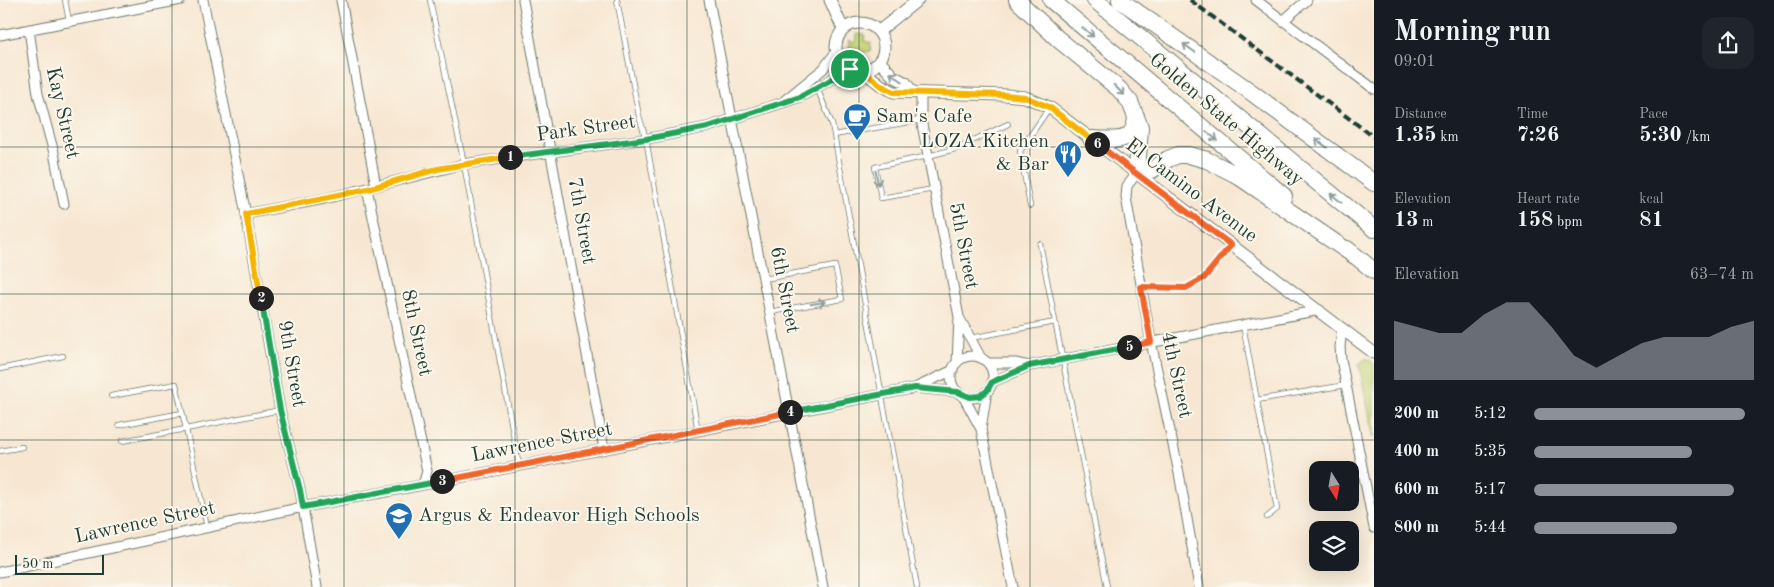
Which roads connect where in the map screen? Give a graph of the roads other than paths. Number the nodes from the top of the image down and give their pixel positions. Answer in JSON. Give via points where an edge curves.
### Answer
{"nodes":[{"id":1,"x":65,"y":0,"type":"edge"},
{"id":2,"x":180,"y":0,"type":"edge"},
{"id":3,"x":203,"y":0,"type":"edge"},
{"id":4,"x":341,"y":0,"type":"edge"},
{"id":5,"x":430,"y":0,"type":"edge"},
{"id":6,"x":523,"y":0,"type":"edge"},
{"id":7,"x":617,"y":0,"type":"edge"},
{"id":8,"x":709,"y":0,"type":"edge"},
{"id":9,"x":830,"y":0,"type":"edge"},
{"id":10,"x":918,"y":0,"type":"edge"},
{"id":11,"x":1017,"y":0,"type":"edge"},
{"id":12,"x":1050,"y":0,"type":"edge"},
{"id":13,"x":1095,"y":0,"type":"edge"},
{"id":14,"x":1120,"y":0,"type":"edge"},
{"id":15,"x":1256,"y":0,"type":"edge"},
{"id":16,"x":1307,"y":0,"type":"edge"},
{"id":17,"x":1283,"y":20,"type":"junction"},
{"id":18,"x":69,"y":21,"type":"junction"},
{"id":19,"x":30,"y":29,"type":"junction"},
{"id":20,"x":844,"y":29,"type":"junction"},
{"id":21,"x":879,"y":32,"type":"junction"},
{"id":22,"x":0,"y":35,"type":"edge"},
{"id":23,"x":836,"y":52,"type":"junction"},
{"id":24,"x":879,"y":61,"type":"junction"},
{"id":25,"x":850,"y":69,"type":"junction"},
{"id":26,"x":863,"y":71,"type":"junction"},
{"id":27,"x":817,"y":88,"type":"junction"},
{"id":28,"x":1374,"y":89,"type":"edge"},
{"id":29,"x":916,"y":92,"type":"junction"},
{"id":30,"x":783,"y":102,"type":"junction"},
{"id":31,"x":1049,"y":107,"type":"junction"},
{"id":32,"x":1136,"y":114,"type":"junction"},
{"id":33,"x":921,"y":119,"type":"junction"},
{"id":34,"x":734,"y":120,"type":"junction"},
{"id":35,"x":1008,"y":124,"type":"dead end"},
{"id":36,"x":834,"y":135,"type":"junction"},
{"id":37,"x":646,"y":139,"type":"junction"},
{"id":38,"x":1091,"y":139,"type":"junction"},
{"id":39,"x":550,"y":152,"type":"junction"},
{"id":40,"x":928,"y":156,"type":"junction"},
{"id":41,"x":464,"y":164,"type":"junction"},
{"id":42,"x":1137,"y":173,"type":"junction"},
{"id":43,"x":1374,"y":183,"type":"edge"},
{"id":44,"x":372,"y":188,"type":"junction"},
{"id":45,"x":934,"y":188,"type":"junction"},
{"id":46,"x":64,"y":204,"type":"dead end"},
{"id":47,"x":1030,"y":206,"type":"dead end"},
{"id":48,"x":246,"y":214,"type":"junction"},
{"id":49,"x":1374,"y":229,"type":"edge"},
{"id":50,"x":1040,"y":244,"type":"dead end"},
{"id":51,"x":1231,"y":245,"type":"junction"},
{"id":52,"x":1355,"y":256,"type":"junction"},
{"id":53,"x":1374,"y":271,"type":"edge"},
{"id":54,"x":764,"y":278,"type":"junction"},
{"id":55,"x":1141,"y":287,"type":"junction"},
{"id":56,"x":1320,"y":310,"type":"junction"},
{"id":57,"x":770,"y":312,"type":"junction"},
{"id":58,"x":959,"y":317,"type":"junction"},
{"id":59,"x":1055,"y":322,"type":"junction"},
{"id":60,"x":1243,"y":325,"type":"junction"},
{"id":61,"x":1342,"y":329,"type":"junction"},
{"id":62,"x":970,"y":338,"type":"junction"},
{"id":63,"x":1151,"y":342,"type":"junction"},
{"id":64,"x":1374,"y":353,"type":"edge"},
{"id":65,"x":63,"y":356,"type":"dead end"},
{"id":66,"x":1063,"y":360,"type":"junction"},
{"id":67,"x":985,"y":361,"type":"junction"},
{"id":68,"x":955,"y":366,"type":"junction"},
{"id":69,"x":1029,"y":366,"type":"junction"},
{"id":70,"x":0,"y":369,"type":"edge"},
{"id":71,"x":992,"y":382,"type":"junction"},
{"id":72,"x":1346,"y":385,"type":"junction"},
{"id":73,"x":915,"y":388,"type":"junction"},
{"id":74,"x":987,"y":391,"type":"junction"},
{"id":75,"x":961,"y":394,"type":"junction"},
{"id":76,"x":881,"y":395,"type":"junction"},
{"id":77,"x":111,"y":396,"type":"dead end"},
{"id":78,"x":1257,"y":400,"type":"junction"},
{"id":79,"x":280,"y":410,"type":"junction"},
{"id":80,"x":790,"y":412,"type":"junction"},
{"id":81,"x":182,"y":413,"type":"junction"},
{"id":82,"x":119,"y":425,"type":"dead end"},
{"id":83,"x":186,"y":429,"type":"junction"},
{"id":84,"x":981,"y":429,"type":"junction"},
{"id":85,"x":698,"y":431,"type":"junction"},
{"id":86,"x":122,"y":441,"type":"dead end"},
{"id":87,"x":22,"y":447,"type":"dead end"},
{"id":88,"x":604,"y":449,"type":"junction"},
{"id":89,"x":0,"y":451,"type":"edge"},
{"id":90,"x":519,"y":466,"type":"junction"},
{"id":91,"x":423,"y":485,"type":"junction"},
{"id":92,"x":303,"y":507,"type":"junction"},
{"id":93,"x":1268,"y":517,"type":"dead end"},
{"id":94,"x":207,"y":527,"type":"junction"},
{"id":95,"x":1374,"y":528,"type":"edge"},
{"id":96,"x":0,"y":572,"type":"edge"},
{"id":97,"x":317,"y":587,"type":"edge"},
{"id":98,"x":823,"y":587,"type":"edge"},
{"id":99,"x":917,"y":587,"type":"edge"},
{"id":100,"x":1013,"y":587,"type":"edge"},
{"id":101,"x":1107,"y":587,"type":"edge"},
{"id":102,"x":1199,"y":587,"type":"edge"}],
"edges":[{"from":1,"to":18,"type":"lane"},
{"from":2,"to":18,"type":"street"},
{"from":3,"to":48,"type":"street","name":"9th Street"},
{"from":4,"to":44,"type":"street","name":"8th Street"},
{"from":5,"to":41,"type":"lane"},
{"from":6,"to":39,"type":"street","name":"7th Street"},
{"from":7,"to":37,"type":"lane"},
{"from":8,"to":34,"type":"street","name":"6th Street"},
{"from":9,"to":20,"type":"street"},
{"from":10,"to":21,"type":"street"},
{"from":11,"to":32,"type":"highway","one_way":true,"via":[[1119,89]]},
{"from":12,"to":52,"type":"highway","name":"Golden State Highway","one_way":true},
{"from":49,"to":13,"type":"highway","name":"Golden State Highway","one_way":true},
{"from":43,"to":14,"type":"highway","one_way":true},
{"from":15,"to":17,"type":"street"},
{"from":16,"to":17,"type":"street"},
{"from":17,"to":28,"type":"street"},
{"from":18,"to":19,"type":"street"},
{"from":19,"to":22,"type":"street"},
{"from":19,"to":46,"type":"street","name":"Kay Street","via":[[38,94]]},
{"from":20,"to":21,"type":"street","via":[[850,24],[866,23]]},
{"from":20,"to":23,"type":"street","via":[[836,41]]},
{"from":21,"to":24,"type":"street","via":[[884,48]]},
{"from":23,"to":25,"type":"street"},
{"from":23,"to":30,"type":"street","name":"Park Street","via":[[823,69]]},
{"from":24,"to":26,"type":"street"},
{"from":29,"to":24,"type":"street","one_way":true,"via":[[893,76]]},
{"from":25,"to":26,"type":"street"},
{"from":25,"to":27,"type":"street","name":"Park Street"},
{"from":26,"to":29,"type":"street","name":"El Camino Avenue","via":[[894,92]]},
{"from":27,"to":30,"type":"street","name":"Park Street"},
{"from":27,"to":36,"type":"lane"},
{"from":29,"to":31,"type":"street","name":"El Camino Avenue","via":[[1012,95]]},
{"from":29,"to":33,"type":"street","name":"5th Street"},
{"from":30,"to":34,"type":"street","name":"Park Street"},
{"from":31,"to":38,"type":"street","name":"El Camino Avenue"},
{"from":31,"to":47,"type":"lane","via":[[1020,151]]},
{"from":32,"to":38,"type":"highway","via":[[1133,132],[1126,138]]},
{"from":32,"to":42,"type":"highway","via":[[1140,127]]},
{"from":33,"to":36,"type":"lane"},
{"from":33,"to":40,"type":"street","name":"5th Street"},
{"from":34,"to":37,"type":"street","name":"Park Street"},
{"from":34,"to":54,"type":"street","name":"6th Street"},
{"from":35,"to":40,"type":"lane","via":[[955,149]]},
{"from":36,"to":76,"type":"lane"},
{"from":37,"to":39,"type":"street","name":"Park Street"},
{"from":37,"to":85,"type":"lane"},
{"from":38,"to":42,"type":"street","name":"El Camino Avenue"},
{"from":39,"to":41,"type":"street","name":"Park Street"},
{"from":39,"to":88,"type":"street","name":"7th Street"},
{"from":40,"to":45,"type":"street","name":"5th Street"},
{"from":40,"to":45,"type":"lane","one_way":true,"via":[[875,167],[881,198]]},
{"from":41,"to":44,"type":"street","name":"Park Street"},
{"from":41,"to":90,"type":"lane"},
{"from":42,"to":51,"type":"street","name":"El Camino Avenue"},
{"from":42,"to":52,"type":"highway","via":[[1152,170],[1178,155],[1207,160],[1236,174]]},
{"from":42,"to":55,"type":"street","name":"4th Street","via":[[1127,186],[1126,197]]},
{"from":44,"to":48,"type":"street","name":"Park Street"},
{"from":44,"to":91,"type":"street","name":"8th Street","via":[[426,471]]},
{"from":45,"to":58,"type":"street","name":"5th Street"},
{"from":48,"to":79,"type":"street","name":"9th Street"},
{"from":50,"to":59,"type":"lane"},
{"from":51,"to":55,"type":"lane","via":[[1204,278],[1186,288]]},
{"from":51,"to":56,"type":"street","name":"El Camino Avenue"},
{"from":52,"to":53,"type":"highway","name":"Golden State Highway"},
{"from":54,"to":57,"type":"street","name":"6th Street"},
{"from":57,"to":54,"type":"lane","one_way":true,"via":[[842,299],[835,266]]},
{"from":55,"to":63,"type":"street","name":"4th Street"},
{"from":56,"to":60,"type":"street"},
{"from":56,"to":61,"type":"street","name":"El Camino Avenue"},
{"from":57,"to":80,"type":"street","name":"6th Street"},
{"from":58,"to":62,"type":"street","name":"5th Street"},
{"from":58,"to":68,"type":"street","name":"5th Street"},
{"from":59,"to":62,"type":"lane"},
{"from":59,"to":66,"type":"lane"},
{"from":60,"to":63,"type":"street"},
{"from":60,"to":78,"type":"lane"},
{"from":61,"to":64,"type":"street","name":"El Camino Avenue"},
{"from":61,"to":72,"type":"street","via":[[1340,347]]},
{"from":62,"to":67,"type":"street","name":"5th Street"},
{"from":63,"to":66,"type":"street"},
{"from":63,"to":102,"type":"street","name":"4th Street"},
{"from":65,"to":70,"type":"lane"},
{"from":66,"to":69,"type":"street"},
{"from":66,"to":101,"type":"lane"},
{"from":67,"to":68,"type":"street","via":[[967,357]]},
{"from":67,"to":69,"type":"street"},
{"from":67,"to":71,"type":"street","via":[[992,370]]},
{"from":68,"to":73,"type":"street","name":"Lawrence Street"},
{"from":68,"to":75,"type":"street","via":[[951,377]]},
{"from":69,"to":71,"type":"street"},
{"from":71,"to":74,"type":"street"},
{"from":72,"to":78,"type":"lane"},
{"from":72,"to":95,"type":"street"},
{"from":73,"to":75,"type":"street","name":"Lawrence Street"},
{"from":73,"to":76,"type":"street","name":"Lawrence Street"},
{"from":74,"to":75,"type":"street","via":[[980,396]]},
{"from":74,"to":84,"type":"street"},
{"from":75,"to":84,"type":"street"},
{"from":76,"to":80,"type":"street","name":"Lawrence Street"},
{"from":76,"to":99,"type":"lane"},
{"from":77,"to":81,"type":"lane","via":[[176,384]]},
{"from":78,"to":93,"type":"lane","via":[[1277,509]]},
{"from":79,"to":83,"type":"lane"},
{"from":79,"to":92,"type":"street","name":"9th Street"},
{"from":80,"to":85,"type":"street","name":"Lawrence Street"},
{"from":80,"to":98,"type":"street","name":"6th Street"},
{"from":81,"to":82,"type":"lane"},
{"from":81,"to":83,"type":"lane"},
{"from":83,"to":86,"type":"lane"},
{"from":83,"to":94,"type":"lane"},
{"from":84,"to":100,"type":"street"},
{"from":85,"to":88,"type":"street","name":"Lawrence Street"},
{"from":87,"to":89,"type":"lane"},
{"from":88,"to":90,"type":"street","name":"Lawrence Street"},
{"from":90,"to":91,"type":"street","name":"Lawrence Street"},
{"from":91,"to":92,"type":"street","name":"Lawrence Street"},
{"from":92,"to":94,"type":"street","name":"Lawrence Street"},
{"from":92,"to":97,"type":"street","name":"9th Street"},
{"from":94,"to":96,"type":"street","name":"Lawrence Street"}]}
